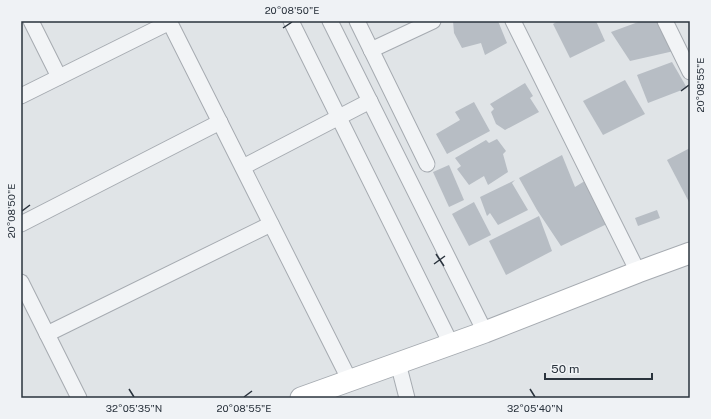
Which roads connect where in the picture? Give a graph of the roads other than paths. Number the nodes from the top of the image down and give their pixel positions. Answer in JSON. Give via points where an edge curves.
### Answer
{"nodes":[{"id":1,"x":31,"y":21,"type":"edge"},
{"id":2,"x":291,"y":21,"type":"edge"},
{"id":3,"x":330,"y":21,"type":"edge"},
{"id":4,"x":357,"y":21,"type":"edge"},
{"id":5,"x":433,"y":21,"type":"edge"},
{"id":6,"x":513,"y":21,"type":"edge"},
{"id":7,"x":665,"y":21,"type":"edge"},
{"id":8,"x":169,"y":22,"type":"edge"},
{"id":9,"x":371,"y":50,"type":"junction"},
{"id":10,"x":690,"y":72,"type":"edge"},
{"id":11,"x":59,"y":77,"type":"junction"},
{"id":12,"x":21,"y":96,"type":"edge"},
{"id":13,"x":370,"y":101,"type":"junction"},
{"id":14,"x":339,"y":117,"type":"junction"},
{"id":15,"x":220,"y":122,"type":"junction"},
{"id":16,"x":427,"y":164,"type":"dead end"},
{"id":17,"x":242,"y":167,"type":"junction"},
{"id":18,"x":21,"y":224,"type":"edge"},
{"id":19,"x":271,"y":224,"type":"junction"},
{"id":20,"x":690,"y":253,"type":"edge"},
{"id":21,"x":638,"y":272,"type":"junction"},
{"id":22,"x":21,"y":282,"type":"edge"},
{"id":23,"x":485,"y":332,"type":"junction"},
{"id":24,"x":47,"y":334,"type":"junction"},
{"id":25,"x":451,"y":344,"type":"junction"},
{"id":26,"x":398,"y":363,"type":"junction"},
{"id":27,"x":350,"y":381,"type":"junction"},
{"id":28,"x":79,"y":398,"type":"edge"},
{"id":29,"x":302,"y":398,"type":"edge"},
{"id":30,"x":407,"y":398,"type":"edge"}],
"edges":[{"from":1,"to":11,"type":"street"},
{"from":2,"to":14,"type":"street"},
{"from":3,"to":13,"type":"street"},
{"from":4,"to":9,"type":"street"},
{"from":5,"to":9,"type":"street"},
{"from":6,"to":21,"type":"street"},
{"from":7,"to":10,"type":"street"},
{"from":8,"to":11,"type":"street"},
{"from":8,"to":15,"type":"street"},
{"from":9,"to":16,"type":"street"},
{"from":11,"to":12,"type":"street"},
{"from":13,"to":14,"type":"street"},
{"from":13,"to":23,"type":"street"},
{"from":14,"to":17,"type":"street"},
{"from":14,"to":25,"type":"street"},
{"from":15,"to":17,"type":"street"},
{"from":15,"to":18,"type":"street"},
{"from":17,"to":19,"type":"street"},
{"from":19,"to":24,"type":"street"},
{"from":19,"to":27,"type":"street"},
{"from":20,"to":21,"type":"street"},
{"from":21,"to":23,"type":"street"},
{"from":22,"to":24,"type":"street"},
{"from":23,"to":25,"type":"street"},
{"from":24,"to":28,"type":"street"},
{"from":25,"to":26,"type":"street"},
{"from":26,"to":27,"type":"street"},
{"from":26,"to":30,"type":"street"},
{"from":27,"to":29,"type":"street"}]}
